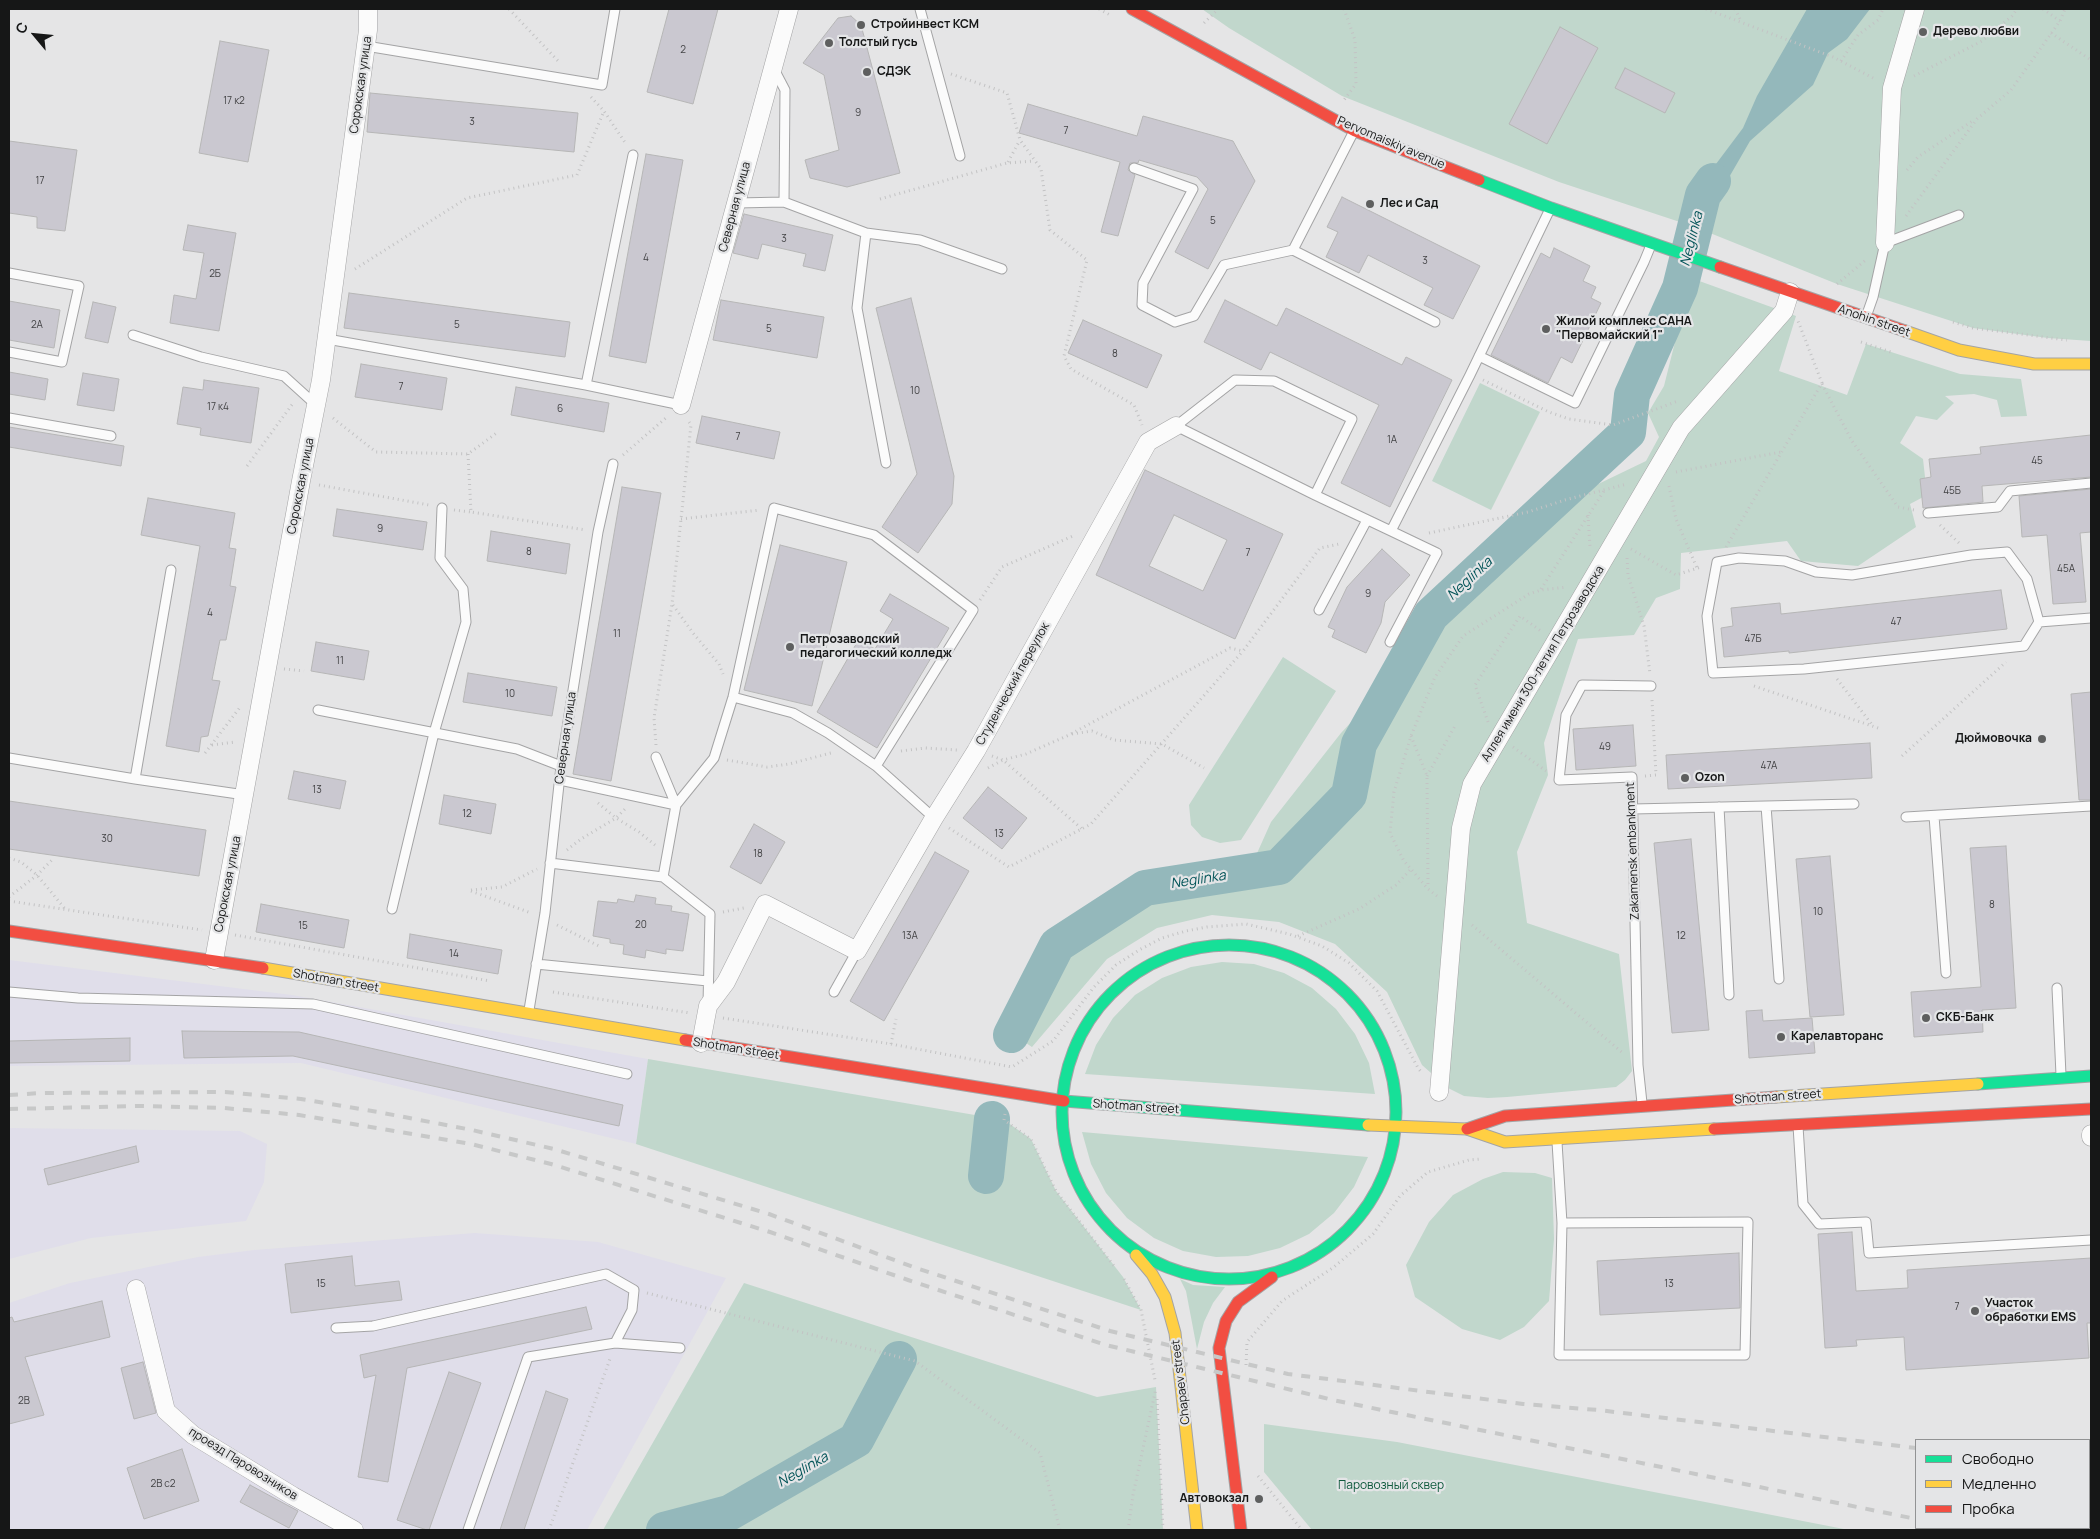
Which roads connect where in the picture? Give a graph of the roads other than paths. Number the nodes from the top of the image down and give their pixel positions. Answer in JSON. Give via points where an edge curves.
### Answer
{"nodes":[{"id":1,"x":368,"y":9,"type":"edge"},
{"id":2,"x":615,"y":9,"type":"edge"},
{"id":3,"x":789,"y":9,"type":"edge"},
{"id":4,"x":920,"y":9,"type":"edge"},
{"id":5,"x":1132,"y":9,"type":"edge"},
{"id":6,"x":1916,"y":9,"type":"edge"},
{"id":7,"x":366,"y":46,"type":"junction"},
{"id":8,"x":773,"y":67,"type":"junction"},
{"id":9,"x":1354,"y":131,"type":"junction"},
{"id":10,"x":633,"y":155,"type":"road end"},
{"id":11,"x":960,"y":156,"type":"dead end"},
{"id":12,"x":1134,"y":168,"type":"dead end"},
{"id":13,"x":784,"y":202,"type":"junction"},
{"id":14,"x":737,"y":204,"type":"junction"},
{"id":15,"x":1551,"y":208,"type":"junction"},
{"id":16,"x":1959,"y":215,"type":"dead end"},
{"id":17,"x":866,"y":233,"type":"junction"},
{"id":18,"x":1651,"y":243,"type":"junction"},
{"id":19,"x":1886,"y":243,"type":"junction"},
{"id":20,"x":1664,"y":248,"type":"joint"},
{"id":21,"x":1293,"y":250,"type":"junction"},
{"id":22,"x":1002,"y":269,"type":"dead end"},
{"id":23,"x":9,"y":273,"type":"edge"},
{"id":24,"x":1790,"y":292,"type":"junction"},
{"id":25,"x":1866,"y":318,"type":"junction"},
{"id":26,"x":1435,"y":322,"type":"dead end"},
{"id":27,"x":133,"y":335,"type":"dead end"},
{"id":28,"x":327,"y":339,"type":"junction"},
{"id":29,"x":9,"y":352,"type":"edge"},
{"id":30,"x":1479,"y":356,"type":"junction"},
{"id":31,"x":2091,"y":364,"type":"edge"},
{"id":32,"x":586,"y":385,"type":"junction"},
{"id":33,"x":317,"y":405,"type":"junction"},
{"id":34,"x":681,"y":405,"type":"joint"},
{"id":35,"x":9,"y":418,"type":"edge"},
{"id":36,"x":1176,"y":426,"type":"junction"},
{"id":37,"x":111,"y":436,"type":"dead end"},
{"id":38,"x":886,"y":463,"type":"dead end"},
{"id":39,"x":613,"y":464,"type":"road end"},
{"id":40,"x":2091,"y":483,"type":"edge"},
{"id":41,"x":1315,"y":495,"type":"junction"},
{"id":42,"x":442,"y":508,"type":"road end"},
{"id":43,"x":1928,"y":513,"type":"road end"},
{"id":44,"x":1367,"y":520,"type":"junction"},
{"id":45,"x":1392,"y":531,"type":"junction"},
{"id":46,"x":171,"y":570,"type":"dead end"},
{"id":47,"x":1319,"y":610,"type":"dead end"},
{"id":48,"x":2091,"y":618,"type":"edge"},
{"id":49,"x":2039,"y":622,"type":"junction"},
{"id":50,"x":1390,"y":642,"type":"dead end"},
{"id":51,"x":1651,"y":686,"type":"road end"},
{"id":52,"x":733,"y":697,"type":"junction"},
{"id":53,"x":318,"y":710,"type":"dead end"},
{"id":54,"x":434,"y":733,"type":"junction"},
{"id":55,"x":656,"y":757,"type":"road end"},
{"id":56,"x":9,"y":758,"type":"edge"},
{"id":57,"x":561,"y":766,"type":"junction"},
{"id":58,"x":876,"y":766,"type":"junction"},
{"id":59,"x":136,"y":779,"type":"junction"},
{"id":60,"x":560,"y":780,"type":"junction"},
{"id":61,"x":245,"y":795,"type":"junction"},
{"id":62,"x":676,"y":804,"type":"junction"},
{"id":63,"x":1854,"y":804,"type":"dead end"},
{"id":64,"x":1719,"y":806,"type":"junction"},
{"id":65,"x":1766,"y":806,"type":"junction"},
{"id":66,"x":2091,"y":806,"type":"edge"},
{"id":67,"x":1633,"y":809,"type":"junction"},
{"id":68,"x":1934,"y":816,"type":"junction"},
{"id":69,"x":1906,"y":817,"type":"dead end"},
{"id":70,"x":934,"y":818,"type":"junction"},
{"id":71,"x":550,"y":862,"type":"junction"},
{"id":72,"x":663,"y":877,"type":"junction"},
{"id":73,"x":392,"y":909,"type":"dead end"},
{"id":74,"x":9,"y":931,"type":"edge"},
{"id":75,"x":857,"y":951,"type":"junction"},
{"id":76,"x":214,"y":960,"type":"junction"},
{"id":77,"x":536,"y":964,"type":"junction"},
{"id":78,"x":1946,"y":973,"type":"dead end"},
{"id":79,"x":1779,"y":979,"type":"dead end"},
{"id":80,"x":708,"y":981,"type":"junction"},
{"id":81,"x":2056,"y":988,"type":"dead end"},
{"id":82,"x":9,"y":992,"type":"edge"},
{"id":83,"x":834,"y":992,"type":"dead end"},
{"id":84,"x":1729,"y":995,"type":"dead end"},
{"id":85,"x":706,"y":1011,"type":"junction"},
{"id":86,"x":529,"y":1013,"type":"junction"},
{"id":87,"x":701,"y":1043,"type":"junction"},
{"id":88,"x":627,"y":1074,"type":"dead end"},
{"id":89,"x":2091,"y":1076,"type":"edge"},
{"id":90,"x":2061,"y":1078,"type":"junction"},
{"id":91,"x":1439,"y":1092,"type":"road end"},
{"id":92,"x":1061,"y":1101,"type":"junction"},
{"id":93,"x":1642,"y":1106,"type":"junction"},
{"id":94,"x":2091,"y":1109,"type":"edge"},
{"id":95,"x":1798,"y":1124,"type":"junction"},
{"id":96,"x":1395,"y":1127,"type":"junction"},
{"id":97,"x":1467,"y":1129,"type":"junction"},
{"id":98,"x":1557,"y":1139,"type":"junction"},
{"id":99,"x":1562,"y":1223,"type":"junction"},
{"id":100,"x":2091,"y":1240,"type":"edge"},
{"id":101,"x":1128,"y":1246,"type":"junction"},
{"id":102,"x":1281,"y":1271,"type":"junction"},
{"id":103,"x":136,"y":1290,"type":"dead end"},
{"id":104,"x":336,"y":1328,"type":"dead end"},
{"id":105,"x":615,"y":1343,"type":"junction"},
{"id":106,"x":680,"y":1348,"type":"dead end"},
{"id":107,"x":354,"y":1530,"type":"edge"},
{"id":108,"x":468,"y":1530,"type":"edge"},
{"id":109,"x":1198,"y":1530,"type":"edge"},
{"id":110,"x":1241,"y":1530,"type":"edge"}],
"edges":[{"from":1,"to":7,"type":"street","name":"Сорокская улица"},
{"from":2,"to":7,"type":"lane","via":[[602,85]]},
{"from":3,"to":8,"type":"street","name":"Северная улица"},
{"from":4,"to":11,"type":"lane"},
{"from":5,"to":9,"type":"main road","name":"Pervomaiskiy avenue"},
{"from":6,"to":19,"type":"street","via":[[1892,88]]},
{"from":7,"to":28,"type":"street","name":"Сорокская улица"},
{"from":8,"to":13,"type":"lane","via":[[785,90]]},
{"from":8,"to":14,"type":"street","name":"Северная улица"},
{"from":9,"to":15,"type":"main road","name":"Pervomaiskiy avenue"},
{"from":9,"to":21,"type":"lane"},
{"from":10,"to":32,"type":"lane"},
{"from":12,"to":21,"type":"lane","via":[[1194,189],[1143,283],[1142,305],[1175,322],[1194,316],[1224,265]]},
{"from":13,"to":14,"type":"lane"},
{"from":13,"to":17,"type":"lane"},
{"from":14,"to":34,"type":"street","name":"Северная улица"},
{"from":15,"to":18,"type":"main road","name":"Pervomaiskiy avenue"},
{"from":15,"to":30,"type":"lane"},
{"from":16,"to":19,"type":"lane"},
{"from":17,"to":22,"type":"lane","via":[[920,240]]},
{"from":17,"to":38,"type":"lane","via":[[857,308]]},
{"from":18,"to":20,"type":"main road","name":"Pervomaiskiy avenue"},
{"from":18,"to":30,"type":"lane","via":[[1575,403]]},
{"from":19,"to":25,"type":"lane"},
{"from":20,"to":24,"type":"main road","name":"Anohin street"},
{"from":21,"to":26,"type":"lane"},
{"from":23,"to":29,"type":"lane","via":[[79,286],[62,362]]},
{"from":24,"to":25,"type":"main road","name":"Anohin street"},
{"from":24,"to":91,"type":"street","name":"Аллея имени 300-летия Петрозаводска","via":[[1784,311],[1681,428],[1472,784],[1461,828]]},
{"from":25,"to":31,"type":"main road","name":"Anohin street","via":[[1959,350],[2034,364]]},
{"from":27,"to":33,"type":"lane","via":[[201,357],[284,376]]},
{"from":28,"to":32,"type":"lane"},
{"from":28,"to":33,"type":"street","name":"Сорокская улица"},
{"from":30,"to":45,"type":"lane"},
{"from":32,"to":34,"type":"lane"},
{"from":33,"to":61,"type":"street","name":"Сорокская улица"},
{"from":35,"to":37,"type":"lane"},
{"from":36,"to":41,"type":"lane"},
{"from":36,"to":41,"type":"lane","via":[[1235,380],[1274,381],[1352,419]]},
{"from":36,"to":70,"type":"street","name":"Студенческий переулок","via":[[1148,442],[976,751]]},
{"from":39,"to":57,"type":"lane","name":"Северная улица","via":[[598,532]]},
{"from":40,"to":43,"type":"lane","via":[[2010,491],[1998,507]]},
{"from":41,"to":44,"type":"lane"},
{"from":42,"to":54,"type":"lane","via":[[440,558],[463,589],[466,622]]},
{"from":44,"to":45,"type":"lane"},
{"from":44,"to":47,"type":"lane"},
{"from":45,"to":50,"type":"lane","via":[[1437,553]]},
{"from":46,"to":59,"type":"lane"},
{"from":48,"to":49,"type":"lane"},
{"from":49,"to":49,"type":"lane","via":[[2024,646],[1827,667],[1713,673],[1707,616],[1716,562],[1739,558],[1785,562],[1816,572],[1852,575],[2007,552],[2027,579]]},
{"from":51,"to":67,"type":"lane","name":"Zakamensk embankment","via":[[1582,685],[1566,715],[1559,780],[1632,777]]},
{"from":52,"to":58,"type":"lane","via":[[793,713]]},
{"from":52,"to":58,"type":"lane","via":[[774,508],[874,535],[973,610]]},
{"from":52,"to":62,"type":"lane","via":[[714,758]]},
{"from":53,"to":54,"type":"lane"},
{"from":54,"to":57,"type":"lane","via":[[518,750]]},
{"from":54,"to":73,"type":"lane"},
{"from":55,"to":62,"type":"lane"},
{"from":56,"to":59,"type":"lane"},
{"from":57,"to":60,"type":"lane","name":"Северная улица"},
{"from":58,"to":70,"type":"lane"},
{"from":59,"to":61,"type":"lane"},
{"from":60,"to":62,"type":"lane"},
{"from":60,"to":71,"type":"lane","name":"Северная улица"},
{"from":61,"to":76,"type":"street","name":"Сорокская улица"},
{"from":62,"to":72,"type":"lane"},
{"from":63,"to":65,"type":"lane"},
{"from":64,"to":65,"type":"lane"},
{"from":64,"to":67,"type":"lane"},
{"from":64,"to":84,"type":"lane"},
{"from":65,"to":79,"type":"lane"},
{"from":66,"to":68,"type":"lane"},
{"from":67,"to":93,"type":"lane","name":"Zakamensk embankment","via":[[1638,1065]]},
{"from":68,"to":69,"type":"lane"},
{"from":68,"to":78,"type":"lane"},
{"from":70,"to":75,"type":"street","name":"Студенческий переулок"},
{"from":71,"to":72,"type":"lane"},
{"from":71,"to":77,"type":"lane","name":"Северная улица"},
{"from":72,"to":80,"type":"lane","via":[[710,914]]},
{"from":74,"to":76,"type":"main road","name":"Shotman street"},
{"from":75,"to":83,"type":"lane"},
{"from":75,"to":85,"type":"street","via":[[765,904],[726,982]]},
{"from":76,"to":86,"type":"main road","name":"Shotman street"},
{"from":77,"to":80,"type":"lane"},
{"from":77,"to":86,"type":"lane","name":"Северная улица"},
{"from":80,"to":85,"type":"lane"},
{"from":81,"to":90,"type":"lane"},
{"from":82,"to":88,"type":"lane","via":[[78,998],[312,1004]]},
{"from":85,"to":87,"type":"street"},
{"from":86,"to":87,"type":"main road","name":"Shotman street"},
{"from":87,"to":92,"type":"main road","name":"Shotman street"},
{"from":89,"to":90,"type":"main road","name":"Shotman street"},
{"from":90,"to":93,"type":"main road","name":"Shotman street"},
{"from":92,"to":96,"type":"main road","name":"Shotman street"},
{"from":92,"to":96,"type":"main road","name":"Chapaev street","via":[[1070,1058],[1079,1038],[1090,1018],[1119,985],[1137,972],[1176,953],[1220,945],[1242,945],[1271,950],[1305,963],[1330,979],[1357,1004],[1370,1022],[1388,1061],[1396,1105]]},
{"from":92,"to":101,"type":"main road","name":"Chapaev street","via":[[1062,1129],[1076,1182],[1102,1221]]},
{"from":93,"to":97,"type":"main road","name":"Shotman street","via":[[1505,1116]]},
{"from":94,"to":95,"type":"main road","name":"Shotman street"},
{"from":95,"to":98,"type":"main road","name":"Shotman street"},
{"from":95,"to":100,"type":"lane","via":[[1803,1204],[1818,1224],[1866,1222],[1869,1253]]},
{"from":96,"to":97,"type":"main road","name":"Shotman street"},
{"from":96,"to":102,"type":"main road","name":"Chapaev street","via":[[1382,1181],[1351,1227],[1330,1246]]},
{"from":97,"to":98,"type":"main road","name":"Shotman street","via":[[1505,1142]]},
{"from":98,"to":99,"type":"lane"},
{"from":99,"to":99,"type":"lane","via":[[1560,1355],[1744,1355],[1748,1222]]},
{"from":101,"to":102,"type":"main road","name":"Chapaev street","via":[[1168,1269],[1213,1279],[1236,1280]]},
{"from":101,"to":109,"type":"main road","name":"Chapaev street","via":[[1152,1274],[1164,1297],[1175,1333]]},
{"from":102,"to":110,"type":"main road","name":"Chapaev street","via":[[1238,1302],[1226,1321],[1219,1348]]},
{"from":103,"to":107,"type":"street","name":"проезд Паровозников","via":[[166,1411],[193,1435]]},
{"from":104,"to":105,"type":"lane","via":[[373,1326],[606,1274],[634,1290],[632,1310]]},
{"from":105,"to":106,"type":"lane"},
{"from":105,"to":108,"type":"lane","via":[[528,1357]]}]}
